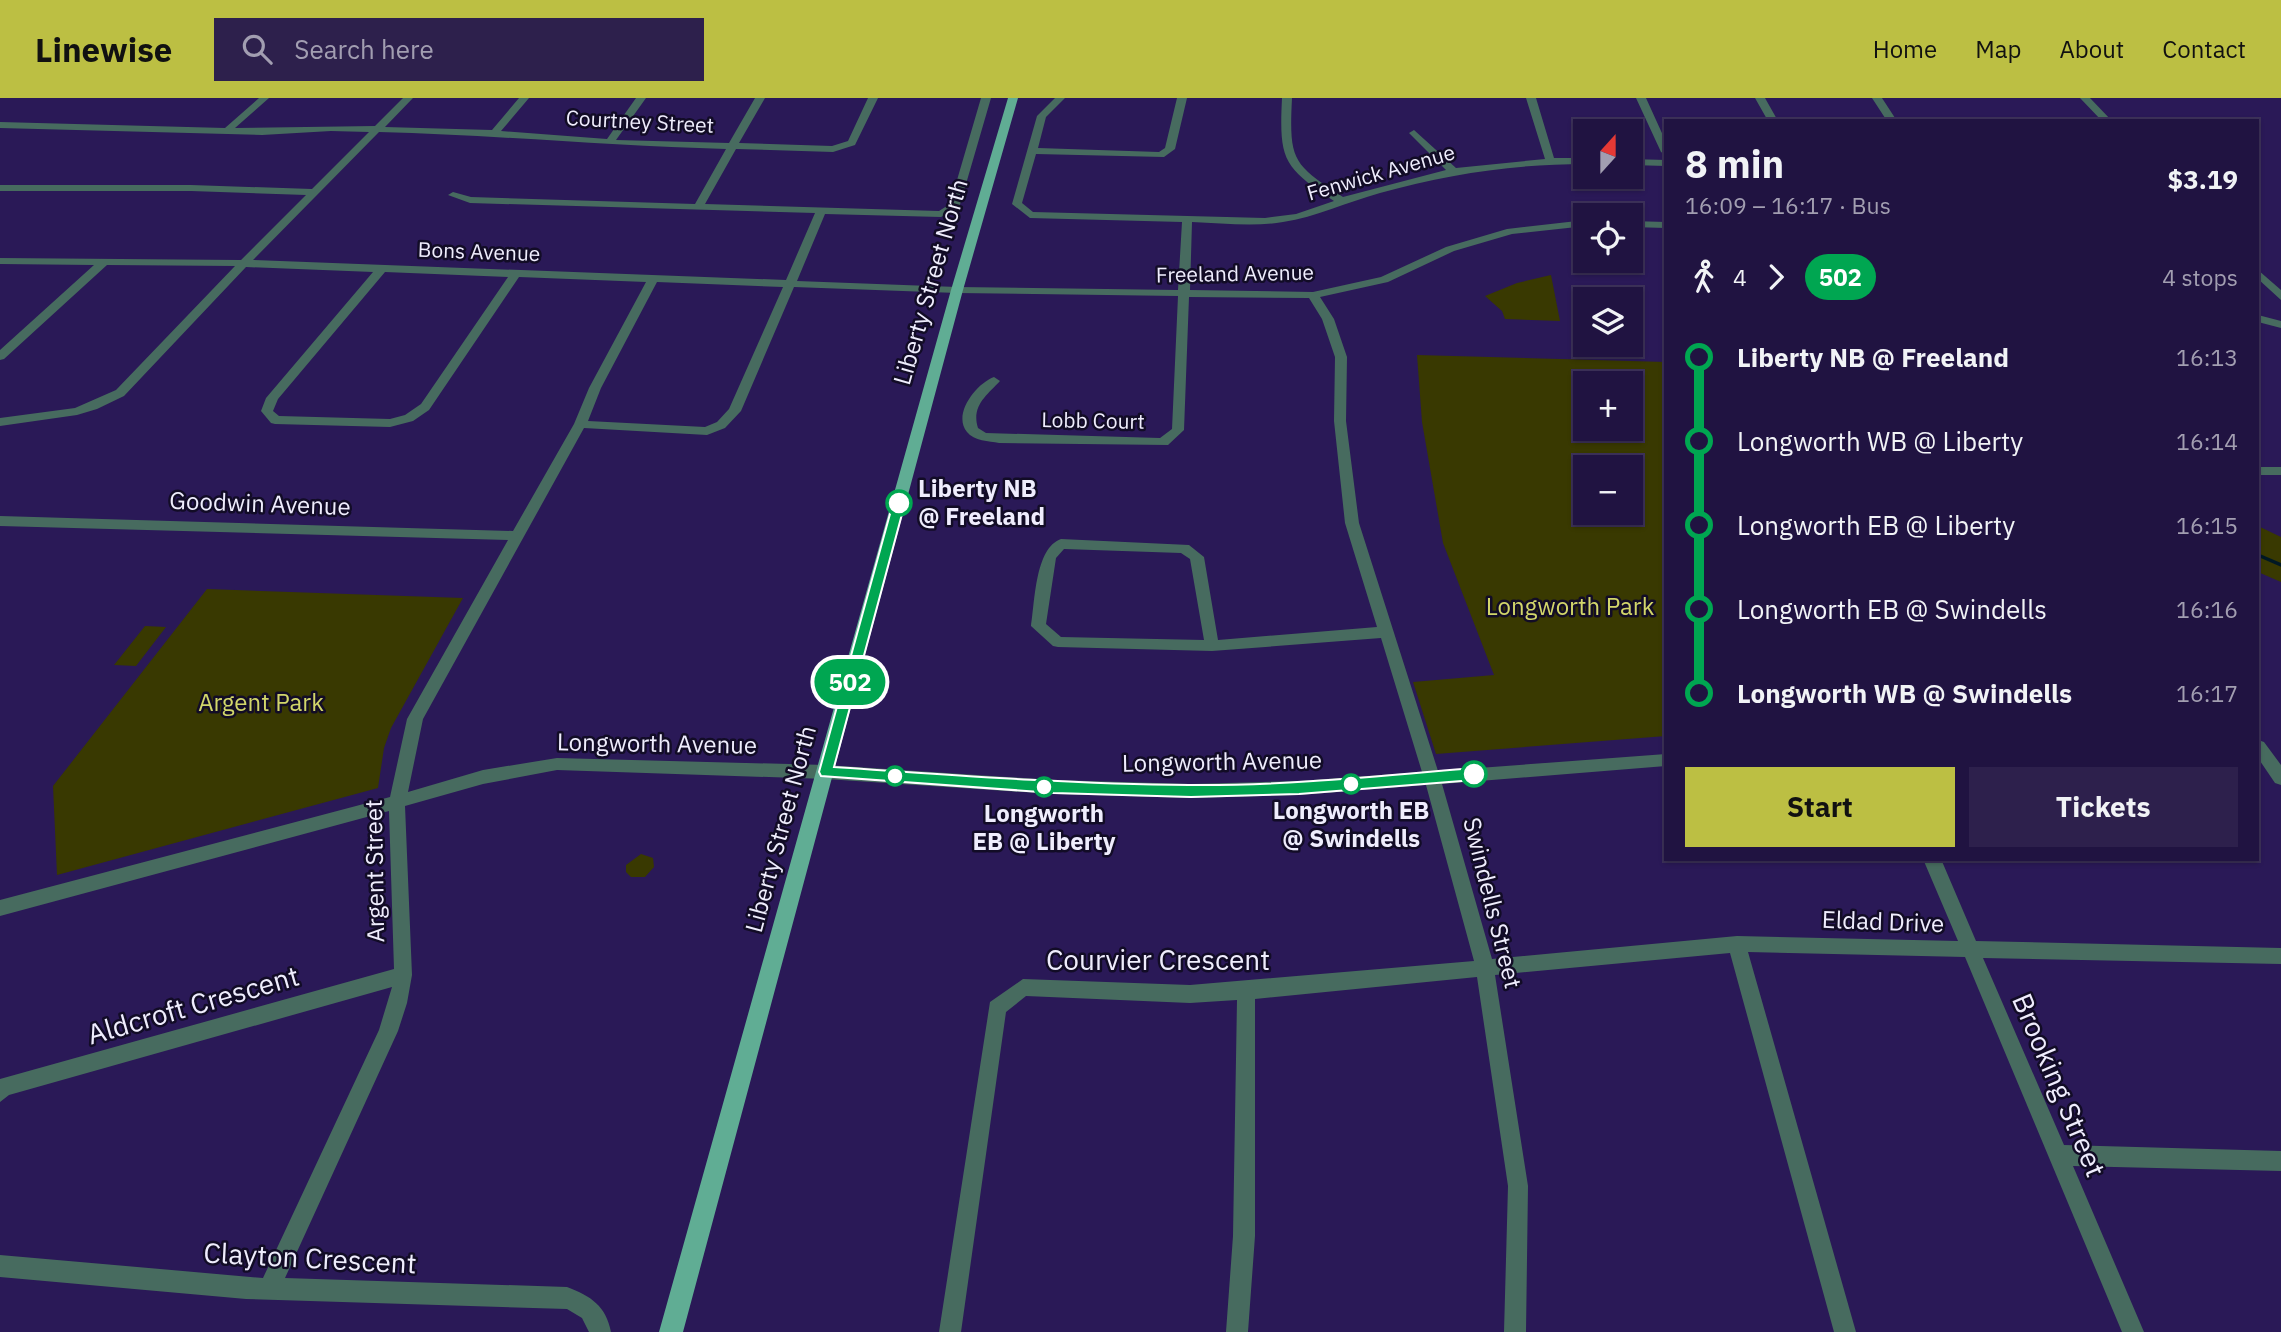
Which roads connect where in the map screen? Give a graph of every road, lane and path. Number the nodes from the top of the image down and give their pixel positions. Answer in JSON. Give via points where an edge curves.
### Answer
{"nodes":[{"id":1,"x":264,"y":98,"type":"edge"},
{"id":2,"x":408,"y":98,"type":"edge"},
{"id":3,"x":524,"y":98,"type":"edge"},
{"id":4,"x":641,"y":98,"type":"edge"},
{"id":5,"x":760,"y":98,"type":"edge"},
{"id":6,"x":873,"y":98,"type":"edge"},
{"id":7,"x":986,"y":98,"type":"edge"},
{"id":8,"x":1013,"y":98,"type":"edge"},
{"id":9,"x":1060,"y":98,"type":"edge"},
{"id":10,"x":1182,"y":98,"type":"edge"},
{"id":11,"x":1287,"y":98,"type":"edge"},
{"id":12,"x":1531,"y":98,"type":"edge"},
{"id":13,"x":1641,"y":98,"type":"edge"},
{"id":14,"x":1760,"y":98,"type":"edge"},
{"id":15,"x":1877,"y":98,"type":"edge"},
{"id":16,"x":2085,"y":98,"type":"edge"},
{"id":17,"x":1772,"y":119,"type":"edge"},
{"id":18,"x":1891,"y":119,"type":"edge"},
{"id":19,"x":2105,"y":119,"type":"edge"},
{"id":20,"x":0,"y":125,"type":"edge"},
{"id":21,"x":377,"y":129,"type":"junction"},
{"id":22,"x":227,"y":131,"type":"junction"},
{"id":23,"x":495,"y":132,"type":"junction"},
{"id":24,"x":1414,"y":132,"type":"dead end"},
{"id":25,"x":610,"y":142,"type":"junction"},
{"id":26,"x":732,"y":146,"type":"junction"},
{"id":27,"x":1664,"y":148,"type":"edge"},
{"id":28,"x":1034,"y":151,"type":"junction"},
{"id":29,"x":1550,"y":160,"type":"junction"},
{"id":30,"x":1573,"y":161,"type":"edge"},
{"id":31,"x":1643,"y":162,"type":"edge"},
{"id":32,"x":1664,"y":163,"type":"edge"},
{"id":33,"x":1452,"y":170,"type":"junction"},
{"id":34,"x":0,"y":188,"type":"edge"},
{"id":35,"x":315,"y":192,"type":"junction"},
{"id":36,"x":453,"y":195,"type":"dead end"},
{"id":37,"x":1342,"y":201,"type":"junction"},
{"id":38,"x":698,"y":207,"type":"junction"},
{"id":39,"x":821,"y":212,"type":"junction"},
{"id":40,"x":1187,"y":219,"type":"junction"},
{"id":41,"x":1573,"y":224,"type":"edge"},
{"id":42,"x":1643,"y":224,"type":"edge"},
{"id":43,"x":1664,"y":225,"type":"edge"},
{"id":44,"x":0,"y":261,"type":"edge"},
{"id":45,"x":105,"y":261,"type":"junction"},
{"id":46,"x":243,"y":264,"type":"junction"},
{"id":47,"x":382,"y":268,"type":"junction"},
{"id":48,"x":517,"y":272,"type":"junction"},
{"id":49,"x":2259,"y":274,"type":"edge"},
{"id":50,"x":654,"y":277,"type":"junction"},
{"id":51,"x":789,"y":283,"type":"junction"},
{"id":52,"x":957,"y":290,"type":"junction"},
{"id":53,"x":1183,"y":295,"type":"junction"},
{"id":54,"x":1313,"y":295,"type":"junction"},
{"id":55,"x":2281,"y":297,"type":"edge"},
{"id":56,"x":2259,"y":318,"type":"edge"},
{"id":57,"x":2281,"y":325,"type":"edge"},
{"id":58,"x":0,"y":356,"type":"edge"},
{"id":59,"x":994,"y":381,"type":"dead end"},
{"id":60,"x":0,"y":422,"type":"edge"},
{"id":61,"x":580,"y":424,"type":"junction"},
{"id":62,"x":2259,"y":471,"type":"edge"},
{"id":63,"x":2281,"y":471,"type":"edge"},
{"id":64,"x":0,"y":521,"type":"edge"},
{"id":65,"x":519,"y":536,"type":"junction"},
{"id":66,"x":1386,"y":632,"type":"junction"},
{"id":67,"x":1212,"y":646,"type":"junction"},
{"id":68,"x":2259,"y":748,"type":"edge"},
{"id":69,"x":1664,"y":760,"type":"edge"},
{"id":70,"x":2273,"y":771,"type":"edge"},
{"id":71,"x":826,"y":772,"type":"junction"},
{"id":72,"x":1433,"y":778,"type":"junction"},
{"id":73,"x":397,"y":803,"type":"junction"},
{"id":74,"x":1934,"y":861,"type":"edge"},
{"id":75,"x":0,"y":908,"type":"edge"},
{"id":76,"x":1737,"y":944,"type":"junction"},
{"id":77,"x":1973,"y":949,"type":"junction"},
{"id":78,"x":2281,"y":956,"type":"edge"},
{"id":79,"x":1485,"y":969,"type":"junction"},
{"id":80,"x":403,"y":975,"type":"junction"},
{"id":81,"x":1246,"y":991,"type":"junction"},
{"id":82,"x":0,"y":1092,"type":"edge"},
{"id":83,"x":2058,"y":1155,"type":"junction"},
{"id":84,"x":2281,"y":1161,"type":"edge"},
{"id":85,"x":0,"y":1266,"type":"edge"},
{"id":86,"x":269,"y":1289,"type":"junction"},
{"id":87,"x":600,"y":1332,"type":"edge"},
{"id":88,"x":671,"y":1332,"type":"edge"},
{"id":89,"x":950,"y":1332,"type":"edge"},
{"id":90,"x":1237,"y":1332,"type":"edge"},
{"id":91,"x":1515,"y":1332,"type":"edge"},
{"id":92,"x":1845,"y":1332,"type":"edge"},
{"id":93,"x":2133,"y":1332,"type":"edge"}],
"edges":[{"from":1,"to":22,"type":"street"},
{"from":2,"to":21,"type":"street"},
{"from":3,"to":23,"type":"street"},
{"from":4,"to":25,"type":"street"},
{"from":5,"to":26,"type":"street"},
{"from":6,"to":26,"type":"street","name":"Courtney Street","via":[[854,140],[842,148]]},
{"from":7,"to":39,"type":"street","via":[[955,206],[941,214]]},
{"from":8,"to":52,"type":"main road","name":"Liberty Street North"},
{"from":9,"to":28,"type":"street","via":[[1042,116]]},
{"from":10,"to":28,"type":"street","via":[[1170,149],[1161,155]]},
{"from":11,"to":37,"type":"street","via":[[1284,147],[1297,172]]},
{"from":12,"to":29,"type":"street"},
{"from":13,"to":27,"type":"street"},
{"from":14,"to":17,"type":"street"},
{"from":15,"to":18,"type":"street"},
{"from":16,"to":19,"type":"street"},
{"from":20,"to":22,"type":"street","name":"Courtney Street"},
{"from":21,"to":22,"type":"street","name":"Courtney Street"},
{"from":21,"to":23,"type":"street","name":"Courtney Street"},
{"from":21,"to":35,"type":"street"},
{"from":23,"to":25,"type":"street","name":"Courtney Street"},
{"from":24,"to":33,"type":"street"},
{"from":25,"to":26,"type":"street","name":"Courtney Street"},
{"from":26,"to":38,"type":"street"},
{"from":28,"to":40,"type":"street","name":"Fenwick Avenue","via":[[1017,204],[1030,215]]},
{"from":29,"to":30,"type":"street","name":"Fenwick Avenue"},
{"from":29,"to":33,"type":"street","name":"Fenwick Avenue"},
{"from":31,"to":32,"type":"street"},
{"from":33,"to":37,"type":"street","name":"Fenwick Avenue"},
{"from":34,"to":35,"type":"street"},
{"from":35,"to":46,"type":"street"},
{"from":36,"to":38,"type":"street","via":[[470,200]]},
{"from":37,"to":40,"type":"street","name":"Fenwick Avenue","via":[[1292,219]]},
{"from":38,"to":39,"type":"street"},
{"from":39,"to":51,"type":"street"},
{"from":40,"to":53,"type":"street","name":"Lobb Court"},
{"from":41,"to":54,"type":"street","name":"Freeland Avenue","via":[[1511,231],[1450,249],[1384,280]]},
{"from":42,"to":43,"type":"street"},
{"from":44,"to":45,"type":"street","name":"Bons Avenue"},
{"from":45,"to":46,"type":"street","name":"Bons Avenue"},
{"from":45,"to":58,"type":"street"},
{"from":46,"to":47,"type":"street","name":"Bons Avenue"},
{"from":46,"to":60,"type":"street","via":[[120,393],[104,404]]},
{"from":47,"to":48,"type":"street","name":"Bons Avenue"},
{"from":47,"to":48,"type":"street","via":[[272,398],[267,411],[275,420],[390,423],[409,418],[425,407]]},
{"from":48,"to":50,"type":"street","name":"Bons Avenue"},
{"from":49,"to":55,"type":"street"},
{"from":50,"to":51,"type":"street","name":"Bons Avenue"},
{"from":50,"to":61,"type":"street","name":"Argent Street"},
{"from":51,"to":52,"type":"street","name":"Bons Avenue"},
{"from":51,"to":61,"type":"street","via":[[734,411],[721,425],[706,431]]},
{"from":52,"to":53,"type":"street","name":"Freeland Avenue"},
{"from":52,"to":71,"type":"main road","name":"Liberty Street North"},
{"from":53,"to":54,"type":"street","name":"Freeland Avenue"},
{"from":53,"to":59,"type":"street","name":"Lobb Court","via":[[1178,430],[1163,442],[982,436],[972,430],[969,415],[980,391]]},
{"from":54,"to":66,"type":"street","name":"Swindells Street","via":[[1328,318],[1341,357],[1340,421],[1349,506]]},
{"from":56,"to":57,"type":"street"},
{"from":61,"to":65,"type":"street","name":"Argent Street"},
{"from":62,"to":63,"type":"street"},
{"from":64,"to":65,"type":"street","name":"Goodwin Avenue"},
{"from":65,"to":73,"type":"street","name":"Argent Street","via":[[415,719]]},
{"from":66,"to":67,"type":"street"},
{"from":66,"to":72,"type":"street","name":"Swindells Street"},
{"from":67,"to":67,"type":"street","via":[[1058,642],[1038,625],[1049,555],[1061,544],[1184,548],[1197,557]]},
{"from":68,"to":70,"type":"street"},
{"from":69,"to":72,"type":"street","name":"Longworth Avenue"},
{"from":71,"to":72,"type":"street","name":"Longworth Avenue","via":[[1054,788],[1191,791]]},
{"from":71,"to":73,"type":"street","name":"Longworth Avenue","via":[[557,764],[482,777]]},
{"from":71,"to":88,"type":"main road","name":"Liberty Street North"},
{"from":72,"to":79,"type":"street","name":"Swindells Street"},
{"from":73,"to":75,"type":"street","name":"Longworth Avenue"},
{"from":73,"to":80,"type":"street","name":"Argent Street"},
{"from":74,"to":77,"type":"street","name":"Brooking Street"},
{"from":76,"to":77,"type":"street","name":"Eldad Drive"},
{"from":76,"to":79,"type":"street","name":"Eldad Drive"},
{"from":76,"to":92,"type":"street"},
{"from":77,"to":78,"type":"street","name":"Eldad Drive"},
{"from":77,"to":83,"type":"street","name":"Brooking Street"},
{"from":79,"to":81,"type":"street","name":"Courvier Crescent"},
{"from":79,"to":91,"type":"street","name":"Swindells Street","via":[[1518,1186]]},
{"from":80,"to":82,"type":"street","name":"Aldcroft Crescent","via":[[3,1087]]},
{"from":80,"to":86,"type":"street","name":"Argent Street","via":[[388,1031]]},
{"from":81,"to":89,"type":"street","name":"Courvier Crescent","via":[[1190,994],[1023,987],[997,1008]]},
{"from":81,"to":90,"type":"street","via":[[1244,1236]]},
{"from":83,"to":84,"type":"street"},
{"from":83,"to":93,"type":"street","name":"Brooking Street"},
{"from":85,"to":86,"type":"street","name":"Clayton Crescent"},
{"from":86,"to":87,"type":"street","name":"Clayton Crescent","via":[[567,1298],[593,1312]]}]}
